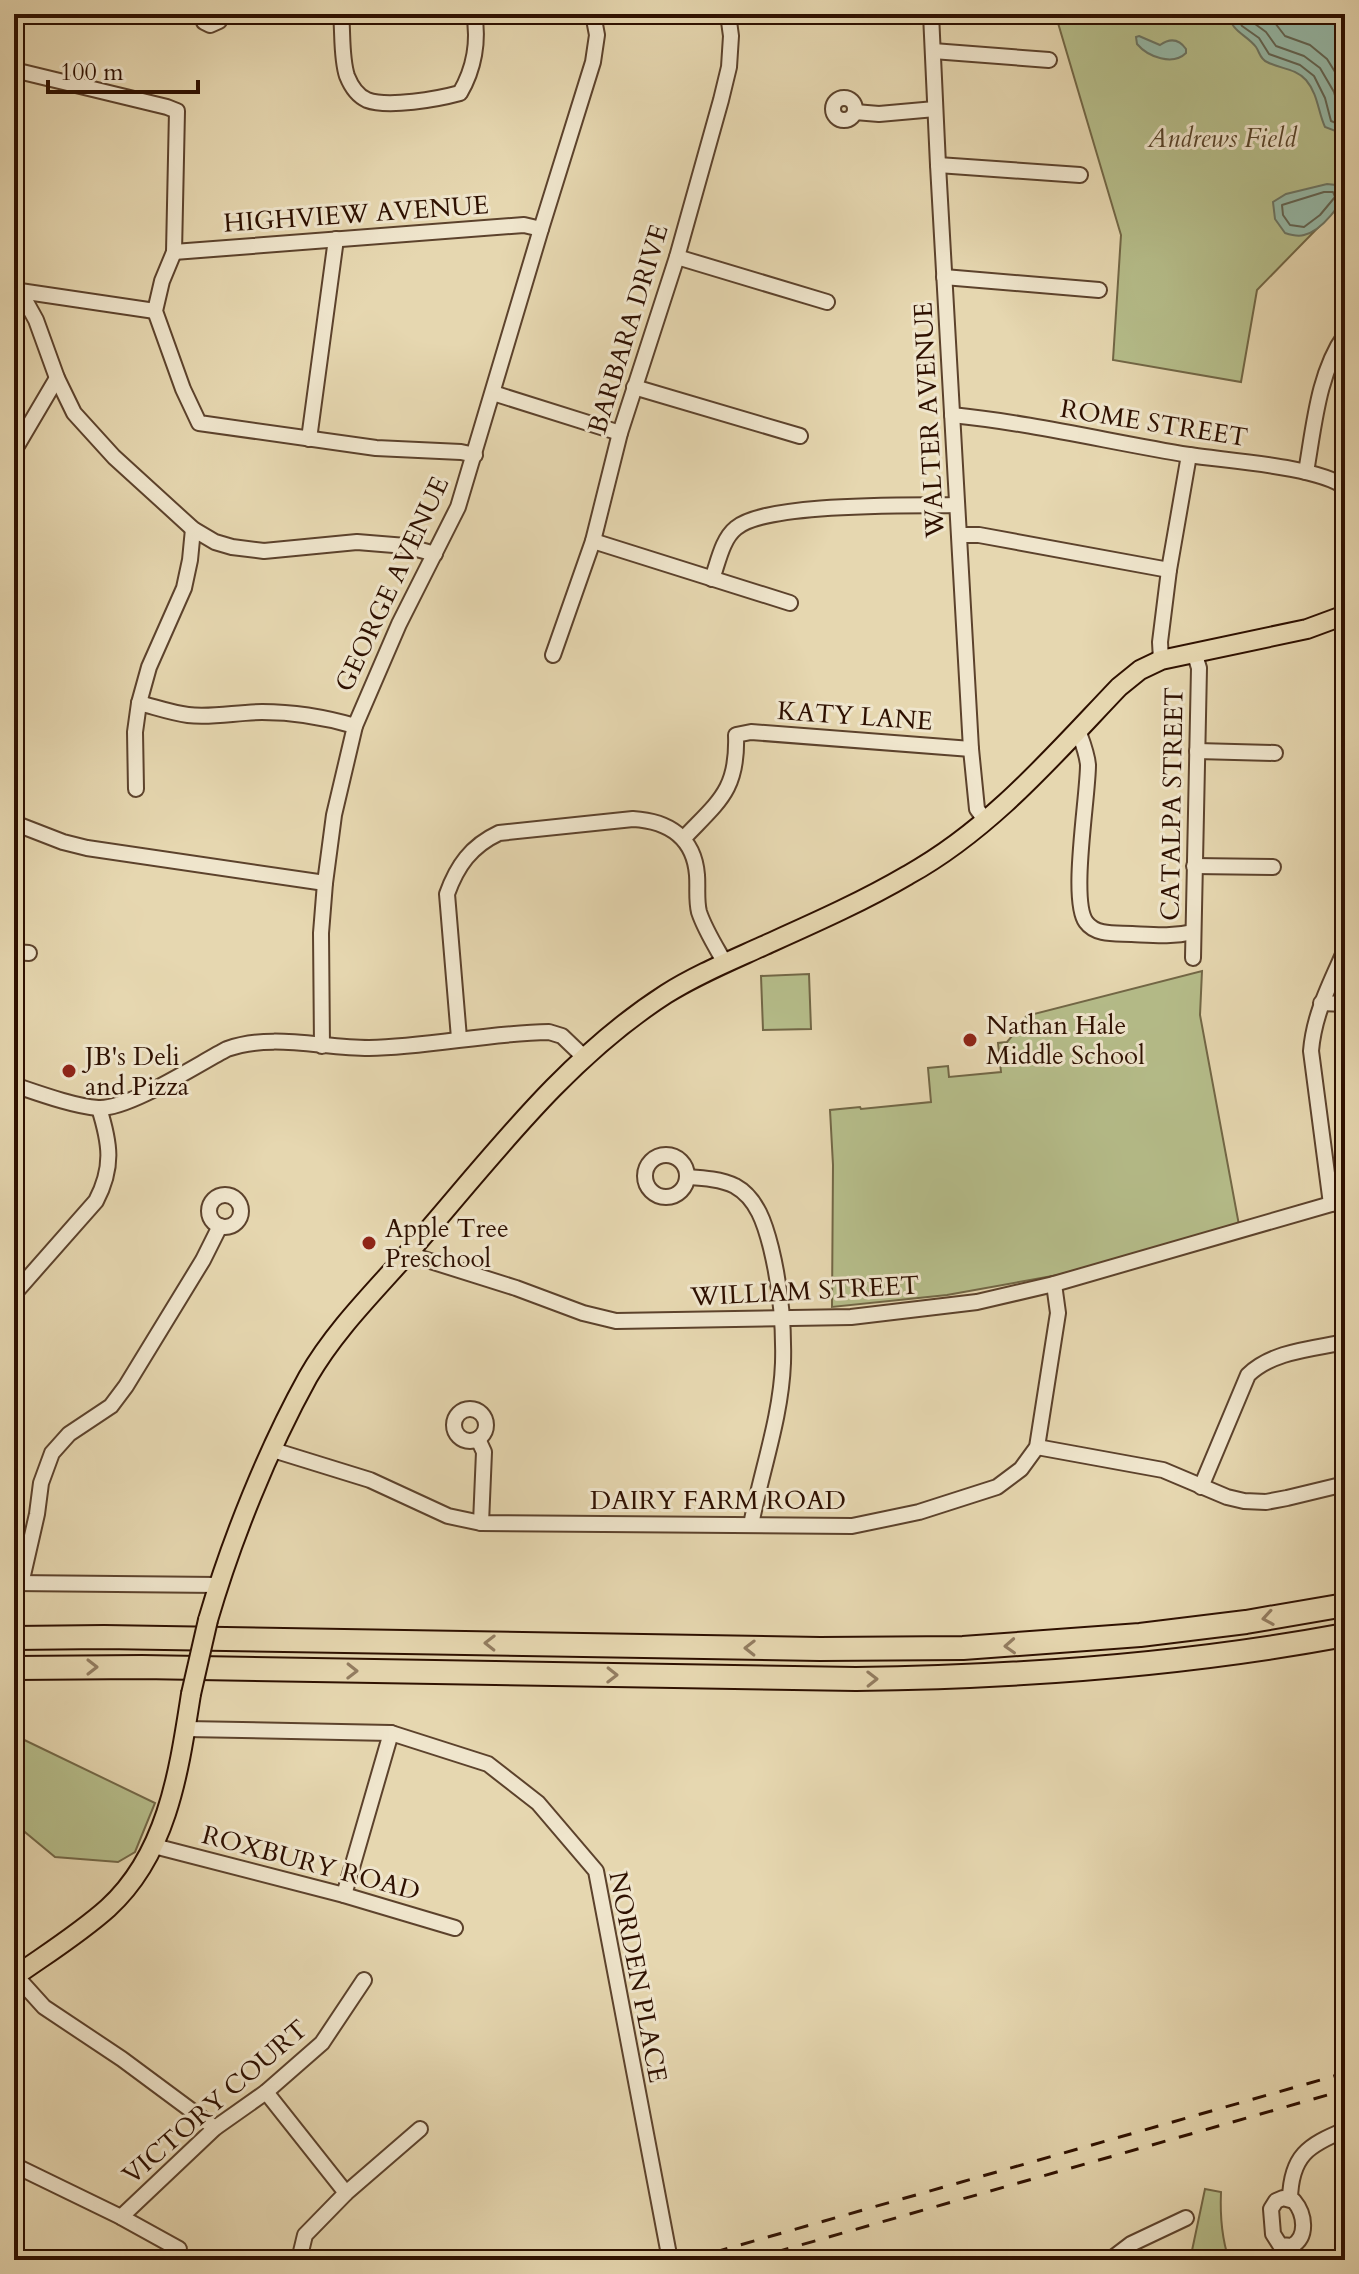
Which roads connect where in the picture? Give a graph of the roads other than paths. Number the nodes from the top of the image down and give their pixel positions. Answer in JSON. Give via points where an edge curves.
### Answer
{"nodes":[{"id":1,"x":202,"y":14,"type":"edge"},
{"id":2,"x":221,"y":14,"type":"edge"},
{"id":3,"x":341,"y":14,"type":"edge"},
{"id":4,"x":474,"y":14,"type":"edge"},
{"id":5,"x":593,"y":14,"type":"edge"},
{"id":6,"x":728,"y":14,"type":"edge"},
{"id":7,"x":931,"y":14,"type":"edge"},
{"id":8,"x":933,"y":51,"type":"junction"},
{"id":9,"x":1049,"y":60,"type":"dead end"},
{"id":10,"x":14,"y":70,"type":"edge"},
{"id":11,"x":935,"y":109,"type":"junction"},
{"id":12,"x":855,"y":112,"type":"dead end"},
{"id":13,"x":938,"y":165,"type":"junction"},
{"id":14,"x":1080,"y":175,"type":"dead end"},
{"id":15,"x":541,"y":229,"type":"junction"},
{"id":16,"x":336,"y":239,"type":"junction"},
{"id":17,"x":174,"y":252,"type":"junction"},
{"id":18,"x":677,"y":257,"type":"junction"},
{"id":19,"x":944,"y":277,"type":"junction"},
{"id":20,"x":17,"y":290,"type":"edge"},
{"id":21,"x":1099,"y":290,"type":"dead end"},
{"id":22,"x":827,"y":302,"type":"dead end"},
{"id":23,"x":155,"y":311,"type":"junction"},
{"id":24,"x":1345,"y":335,"type":"edge"},
{"id":25,"x":57,"y":378,"type":"junction"},
{"id":26,"x":634,"y":387,"type":"junction"},
{"id":27,"x":493,"y":393,"type":"junction"},
{"id":28,"x":952,"y":415,"type":"junction"},
{"id":29,"x":620,"y":433,"type":"junction"},
{"id":30,"x":800,"y":436,"type":"dead end"},
{"id":31,"x":309,"y":439,"type":"junction"},
{"id":32,"x":14,"y":451,"type":"edge"},
{"id":33,"x":475,"y":455,"type":"junction"},
{"id":34,"x":1189,"y":455,"type":"junction"},
{"id":35,"x":1306,"y":472,"type":"junction"},
{"id":36,"x":1345,"y":487,"type":"edge"},
{"id":37,"x":957,"y":505,"type":"junction"},
{"id":38,"x":193,"y":529,"type":"junction"},
{"id":39,"x":960,"y":535,"type":"junction"},
{"id":40,"x":593,"y":541,"type":"junction"},
{"id":41,"x":435,"y":554,"type":"junction"},
{"id":42,"x":1169,"y":570,"type":"junction"},
{"id":43,"x":712,"y":579,"type":"junction"},
{"id":44,"x":790,"y":603,"type":"dead end"},
{"id":45,"x":1342,"y":621,"type":"edge"},
{"id":46,"x":1194,"y":652,"type":"junction"},
{"id":47,"x":553,"y":655,"type":"dead end"},
{"id":48,"x":1161,"y":660,"type":"junction"},
{"id":49,"x":139,"y":703,"type":"junction"},
{"id":50,"x":355,"y":726,"type":"junction"},
{"id":51,"x":1078,"y":730,"type":"junction"},
{"id":52,"x":971,"y":749,"type":"junction"},
{"id":53,"x":1197,"y":751,"type":"junction"},
{"id":54,"x":1275,"y":753,"type":"dead end"},
{"id":55,"x":136,"y":789,"type":"dead end"},
{"id":56,"x":985,"y":820,"type":"junction"},
{"id":57,"x":14,"y":823,"type":"edge"},
{"id":58,"x":684,"y":838,"type":"junction"},
{"id":59,"x":1194,"y":866,"type":"junction"},
{"id":60,"x":1273,"y":867,"type":"dead end"},
{"id":61,"x":325,"y":883,"type":"junction"},
{"id":62,"x":1193,"y":932,"type":"junction"},
{"id":63,"x":1345,"y":950,"type":"edge"},
{"id":64,"x":1193,"y":958,"type":"dead end"},
{"id":65,"x":725,"y":963,"type":"junction"},
{"id":66,"x":1321,"y":1003,"type":"junction"},
{"id":67,"x":1345,"y":1004,"type":"edge"},
{"id":68,"x":459,"y":1038,"type":"junction"},
{"id":69,"x":322,"y":1046,"type":"junction"},
{"id":70,"x":585,"y":1058,"type":"junction"},
{"id":71,"x":14,"y":1085,"type":"edge"},
{"id":72,"x":99,"y":1108,"type":"junction"},
{"id":73,"x":687,"y":1177,"type":"dead end"},
{"id":74,"x":1338,"y":1202,"type":"edge"},
{"id":75,"x":220,"y":1226,"type":"dead end"},
{"id":76,"x":408,"y":1254,"type":"junction"},
{"id":77,"x":1054,"y":1284,"type":"junction"},
{"id":78,"x":14,"y":1294,"type":"edge"},
{"id":79,"x":781,"y":1320,"type":"junction"},
{"id":80,"x":1345,"y":1342,"type":"edge"},
{"id":81,"x":478,"y":1439,"type":"dead end"},
{"id":82,"x":1037,"y":1447,"type":"junction"},
{"id":83,"x":273,"y":1450,"type":"junction"},
{"id":84,"x":1345,"y":1484,"type":"edge"},
{"id":85,"x":1201,"y":1487,"type":"junction"},
{"id":86,"x":481,"y":1523,"type":"junction"},
{"id":87,"x":751,"y":1525,"type":"junction"},
{"id":88,"x":18,"y":1584,"type":"edge"},
{"id":89,"x":218,"y":1585,"type":"junction"},
{"id":90,"x":1345,"y":1605,"type":"edge"},
{"id":91,"x":1345,"y":1635,"type":"edge"},
{"id":92,"x":14,"y":1638,"type":"edge"},
{"id":93,"x":14,"y":1668,"type":"edge"},
{"id":94,"x":186,"y":1729,"type":"junction"},
{"id":95,"x":391,"y":1733,"type":"junction"},
{"id":96,"x":154,"y":1846,"type":"junction"},
{"id":97,"x":344,"y":1895,"type":"junction"},
{"id":98,"x":455,"y":1928,"type":"dead end"},
{"id":99,"x":15,"y":1977,"type":"edge"},
{"id":100,"x":364,"y":1980,"type":"dead end"},
{"id":101,"x":266,"y":2092,"type":"junction"},
{"id":102,"x":215,"y":2128,"type":"junction"},
{"id":103,"x":420,"y":2129,"type":"dead end"},
{"id":104,"x":1345,"y":2130,"type":"edge"},
{"id":105,"x":14,"y":2165,"type":"edge"},
{"id":106,"x":346,"y":2193,"type":"junction"},
{"id":107,"x":1290,"y":2199,"type":"dead end"},
{"id":108,"x":121,"y":2217,"type":"junction"},
{"id":109,"x":1186,"y":2218,"type":"dead end"},
{"id":110,"x":179,"y":2249,"type":"dead end"},
{"id":111,"x":299,"y":2260,"type":"edge"},
{"id":112,"x":670,"y":2260,"type":"edge"},
{"id":113,"x":1110,"y":2260,"type":"edge"}],
"edges":[{"from":1,"to":2,"type":"street","via":[[210,25]]},
{"from":3,"to":4,"type":"street","via":[[346,74],[353,89],[382,103],[460,93],[473,62]]},
{"from":5,"to":15,"type":"street","name":"GEORGE AVENUE","via":[[593,62]]},
{"from":6,"to":18,"type":"street","name":"BARBARA DRIVE","via":[[729,67]]},
{"from":7,"to":8,"type":"street","name":"WALTER AVENUE"},
{"from":8,"to":9,"type":"street"},
{"from":8,"to":11,"type":"street","name":"WALTER AVENUE"},
{"from":10,"to":17,"type":"street","via":[[177,111]]},
{"from":11,"to":12,"type":"street"},
{"from":11,"to":13,"type":"street","name":"WALTER AVENUE"},
{"from":13,"to":14,"type":"street"},
{"from":13,"to":19,"type":"street","name":"WALTER AVENUE"},
{"from":15,"to":16,"type":"street","name":"HIGHVIEW AVENUE","via":[[524,225]]},
{"from":15,"to":27,"type":"street","name":"GEORGE AVENUE"},
{"from":16,"to":17,"type":"street","name":"HIGHVIEW AVENUE"},
{"from":16,"to":31,"type":"street"},
{"from":17,"to":23,"type":"street"},
{"from":18,"to":22,"type":"street"},
{"from":18,"to":26,"type":"street","name":"BARBARA DRIVE"},
{"from":19,"to":21,"type":"street"},
{"from":19,"to":28,"type":"street","name":"WALTER AVENUE"},
{"from":20,"to":23,"type":"street"},
{"from":20,"to":25,"type":"street","via":[[36,320]]},
{"from":23,"to":31,"type":"street","via":[[199,423]]},
{"from":24,"to":35,"type":"street","via":[[1323,384]]},
{"from":25,"to":32,"type":"street"},
{"from":25,"to":38,"type":"street","via":[[74,413],[92,434]]},
{"from":26,"to":29,"type":"street","name":"BARBARA DRIVE"},
{"from":26,"to":30,"type":"street"},
{"from":27,"to":29,"type":"street"},
{"from":27,"to":33,"type":"street","name":"GEORGE AVENUE"},
{"from":28,"to":34,"type":"street","name":"ROME STREET"},
{"from":28,"to":37,"type":"street","name":"WALTER AVENUE"},
{"from":29,"to":40,"type":"street","name":"BARBARA DRIVE"},
{"from":31,"to":33,"type":"street"},
{"from":33,"to":41,"type":"street","name":"GEORGE AVENUE"},
{"from":34,"to":35,"type":"street","name":"ROME STREET"},
{"from":34,"to":42,"type":"street"},
{"from":35,"to":36,"type":"street","name":"ROME STREET"},
{"from":37,"to":39,"type":"street","name":"WALTER AVENUE"},
{"from":37,"to":43,"type":"street","via":[[829,508],[745,522],[728,536]]},
{"from":38,"to":41,"type":"street","via":[[224,544],[264,551],[357,542]]},
{"from":38,"to":49,"type":"street","via":[[184,588]]},
{"from":39,"to":42,"type":"street"},
{"from":39,"to":52,"type":"street","name":"WALTER AVENUE"},
{"from":40,"to":43,"type":"street"},
{"from":40,"to":47,"type":"street","name":"BARBARA DRIVE"},
{"from":41,"to":50,"type":"street","name":"GEORGE AVENUE"},
{"from":42,"to":48,"type":"street"},
{"from":43,"to":44,"type":"street"},
{"from":45,"to":46,"type":"main road"},
{"from":46,"to":48,"type":"main road"},
{"from":46,"to":53,"type":"street","name":"CATALPA STREET","via":[[1199,668]]},
{"from":48,"to":51,"type":"main road","via":[[1119,687]]},
{"from":49,"to":50,"type":"street","via":[[187,714],[289,712]]},
{"from":49,"to":55,"type":"street"},
{"from":50,"to":61,"type":"street","name":"GEORGE AVENUE"},
{"from":51,"to":56,"type":"main road"},
{"from":51,"to":62,"type":"street","via":[[1088,763],[1080,909],[1087,924],[1113,933]]},
{"from":52,"to":56,"type":"street","name":"WALTER AVENUE","via":[[977,809]]},
{"from":52,"to":58,"type":"street","name":"KATY LANE","via":[[736,735],[730,783]]},
{"from":53,"to":54,"type":"street"},
{"from":53,"to":59,"type":"street","name":"CATALPA STREET"},
{"from":56,"to":65,"type":"main road","via":[[907,876]]},
{"from":57,"to":61,"type":"street","via":[[87,848]]},
{"from":58,"to":65,"type":"street","via":[[694,856],[699,912]]},
{"from":58,"to":68,"type":"street","via":[[651,820],[633,819],[499,833],[482,841],[466,856],[447,894]]},
{"from":59,"to":60,"type":"street"},
{"from":59,"to":62,"type":"street","name":"CATALPA STREET"},
{"from":61,"to":69,"type":"street","name":"GEORGE AVENUE"},
{"from":62,"to":64,"type":"street","name":"CATALPA STREET"},
{"from":63,"to":66,"type":"street"},
{"from":65,"to":70,"type":"main road","via":[[668,993]]},
{"from":66,"to":67,"type":"street"},
{"from":66,"to":74,"type":"street","via":[[1311,1065]]},
{"from":68,"to":69,"type":"street","via":[[369,1048]]},
{"from":68,"to":70,"type":"street","via":[[556,1033]]},
{"from":69,"to":72,"type":"street","via":[[242,1044],[132,1101]]},
{"from":70,"to":76,"type":"main road"},
{"from":71,"to":72,"type":"street"},
{"from":72,"to":78,"type":"street","via":[[110,1158],[104,1186]]},
{"from":73,"to":79,"type":"street","via":[[735,1186],[753,1203],[779,1278]]},
{"from":74,"to":77,"type":"street","name":"WILLIAM STREET"},
{"from":75,"to":88,"type":"street","via":[[126,1386],[111,1406],[69,1434],[52,1453]]},
{"from":76,"to":79,"type":"street","name":"WILLIAM STREET","via":[[616,1321]]},
{"from":76,"to":83,"type":"main road","via":[[367,1297],[309,1376]]},
{"from":77,"to":79,"type":"street","name":"WILLIAM STREET","via":[[915,1311]]},
{"from":77,"to":82,"type":"street","via":[[1058,1313]]},
{"from":79,"to":87,"type":"street","via":[[778,1408]]},
{"from":80,"to":85,"type":"street","via":[[1278,1356],[1248,1375]]},
{"from":81,"to":86,"type":"street","via":[[484,1452]]},
{"from":82,"to":85,"type":"street","via":[[1163,1470]]},
{"from":82,"to":87,"type":"street","name":"DAIRY FARM ROAD","via":[[1021,1469],[997,1487],[919,1512],[852,1526]]},
{"from":83,"to":86,"type":"street","name":"DAIRY FARM ROAD","via":[[370,1480],[448,1516]]},
{"from":83,"to":89,"type":"main road"},
{"from":84,"to":85,"type":"street","via":[[1266,1502]]},
{"from":86,"to":87,"type":"street","name":"DAIRY FARM ROAD"},
{"from":88,"to":89,"type":"street"},
{"from":89,"to":94,"type":"main road","bridge":true},
{"from":90,"to":92,"type":"highway","one_way":true,"via":[[1152,1634],[939,1648]]},
{"from":93,"to":91,"type":"highway","one_way":true,"via":[[940,1678],[1142,1665]]},
{"from":94,"to":95,"type":"street","name":"NORDEN PLACE"},
{"from":94,"to":96,"type":"main road","via":[[168,1810]]},
{"from":95,"to":97,"type":"street"},
{"from":95,"to":112,"type":"street","name":"NORDEN PLACE","via":[[488,1764],[538,1803],[596,1871]]},
{"from":96,"to":97,"type":"street","name":"ROXBURY ROAD"},
{"from":96,"to":99,"type":"main road","via":[[110,1906]]},
{"from":97,"to":98,"type":"street","name":"ROXBURY ROAD"},
{"from":99,"to":102,"type":"street","via":[[44,2007]]},
{"from":100,"to":101,"type":"street","name":"VICTORY COURT","via":[[322,2043]]},
{"from":101,"to":102,"type":"street","name":"VICTORY COURT"},
{"from":101,"to":106,"type":"street"},
{"from":102,"to":108,"type":"street","name":"VICTORY COURT"},
{"from":103,"to":106,"type":"street"},
{"from":104,"to":107,"type":"street","via":[[1305,2152],[1292,2170]]},
{"from":105,"to":108,"type":"street"},
{"from":106,"to":111,"type":"street","via":[[305,2235]]},
{"from":108,"to":110,"type":"street"},
{"from":109,"to":113,"type":"street"}]}
